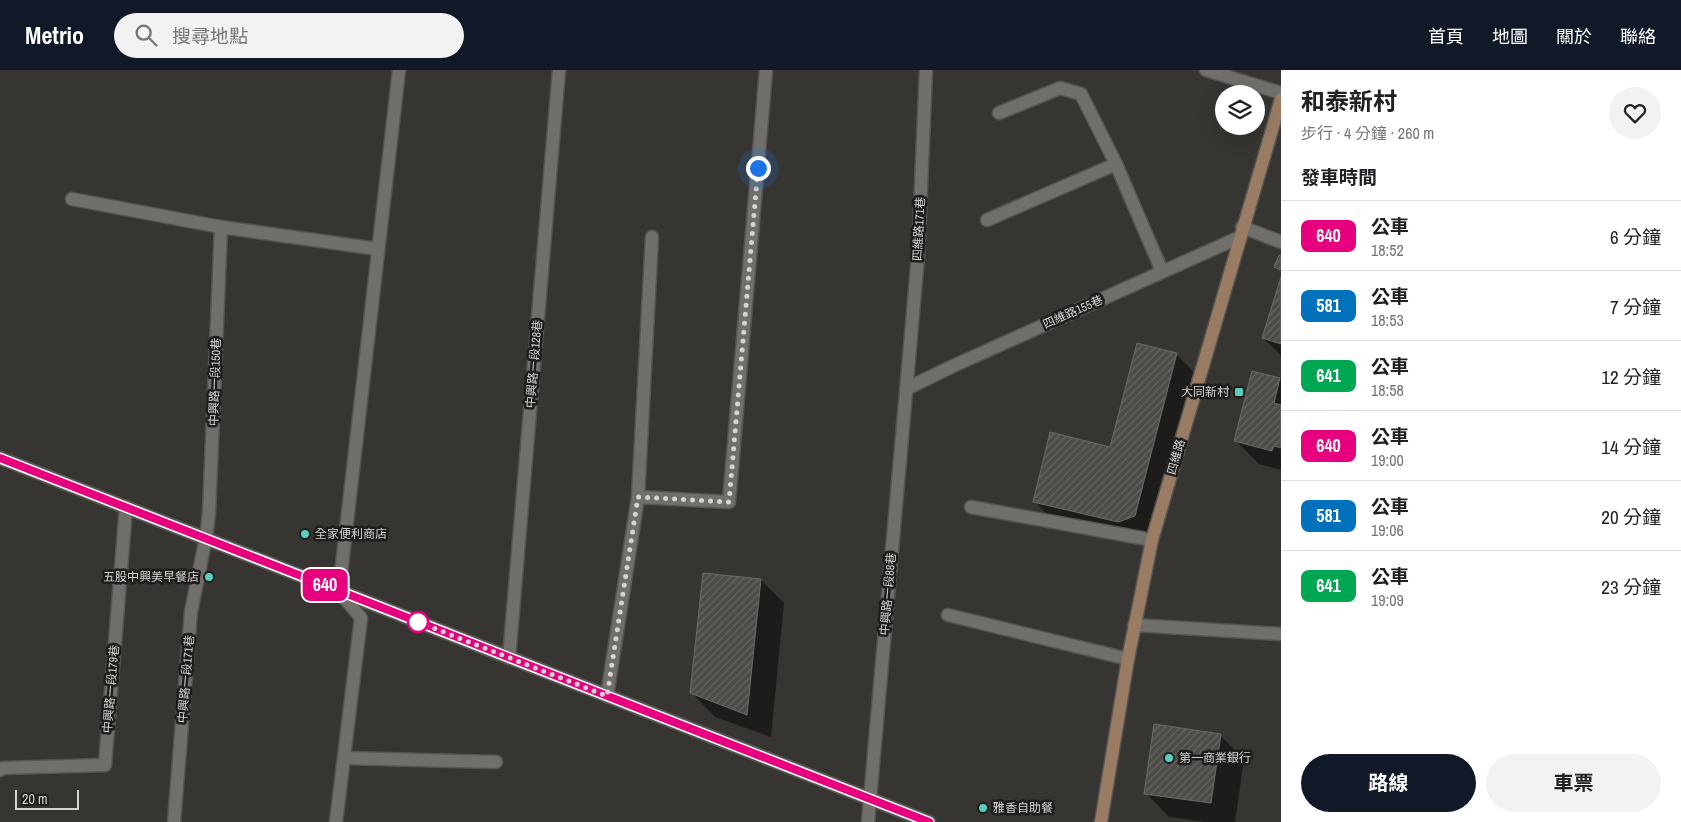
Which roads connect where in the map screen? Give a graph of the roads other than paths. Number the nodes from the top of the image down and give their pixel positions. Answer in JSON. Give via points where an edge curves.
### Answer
{"nodes":[{"id":1,"x":399,"y":70,"type":"edge"},
{"id":2,"x":559,"y":70,"type":"edge"},
{"id":3,"x":766,"y":70,"type":"edge"},
{"id":4,"x":926,"y":70,"type":"edge"},
{"id":5,"x":1206,"y":70,"type":"edge"},
{"id":6,"x":1281,"y":93,"type":"edge"},
{"id":7,"x":1281,"y":99,"type":"edge"},
{"id":8,"x":999,"y":113,"type":"dead end"},
{"id":9,"x":1116,"y":164,"type":"junction"},
{"id":10,"x":72,"y":199,"type":"dead end"},
{"id":11,"x":987,"y":220,"type":"dead end"},
{"id":12,"x":221,"y":227,"type":"junction"},
{"id":13,"x":1241,"y":232,"type":"junction"},
{"id":14,"x":652,"y":236,"type":"dead end"},
{"id":15,"x":1281,"y":242,"type":"edge"},
{"id":16,"x":378,"y":249,"type":"junction"},
{"id":17,"x":1162,"y":271,"type":"junction"},
{"id":18,"x":906,"y":389,"type":"junction"},
{"id":19,"x":0,"y":458,"type":"edge"},
{"id":20,"x":638,"y":497,"type":"junction"},
{"id":21,"x":126,"y":507,"type":"junction"},
{"id":22,"x":971,"y":507,"type":"dead end"},
{"id":23,"x":206,"y":538,"type":"junction"},
{"id":24,"x":1152,"y":540,"type":"junction"},
{"id":25,"x":339,"y":591,"type":"junction"},
{"id":26,"x":948,"y":616,"type":"dead end"},
{"id":27,"x":1134,"y":625,"type":"junction"},
{"id":28,"x":1281,"y":634,"type":"edge"},
{"id":29,"x":509,"y":658,"type":"junction"},
{"id":30,"x":1128,"y":659,"type":"junction"},
{"id":31,"x":607,"y":696,"type":"junction"},
{"id":32,"x":344,"y":758,"type":"junction"},
{"id":33,"x":496,"y":762,"type":"dead end"},
{"id":34,"x":0,"y":770,"type":"edge"},
{"id":35,"x":870,"y":799,"type":"junction"},
{"id":36,"x":174,"y":822,"type":"edge"},
{"id":37,"x":336,"y":822,"type":"edge"},
{"id":38,"x":868,"y":822,"type":"edge"},
{"id":39,"x":929,"y":822,"type":"edge"},
{"id":40,"x":1101,"y":822,"type":"edge"}],
"edges":[{"from":1,"to":16,"type":"street"},
{"from":2,"to":29,"type":"street","name":"中興路ㄧ段128巷"},
{"from":3,"to":20,"type":"street","via":[[729,502]]},
{"from":4,"to":18,"type":"street","name":"四維路171巷","via":[[918,256]]},
{"from":5,"to":6,"type":"street"},
{"from":7,"to":13,"type":"main road","name":"四維路"},
{"from":8,"to":9,"type":"street","via":[[1060,88],[1081,94]]},
{"from":9,"to":11,"type":"street"},
{"from":9,"to":17,"type":"street"},
{"from":10,"to":12,"type":"street"},
{"from":12,"to":16,"type":"street"},
{"from":12,"to":23,"type":"street","name":"中興路一段150巷"},
{"from":13,"to":15,"type":"street"},
{"from":13,"to":17,"type":"street","name":"四維路155巷"},
{"from":13,"to":24,"type":"main road","name":"四維路"},
{"from":14,"to":20,"type":"street"},
{"from":16,"to":25,"type":"street"},
{"from":17,"to":18,"type":"street","name":"四維路155巷"},
{"from":18,"to":35,"type":"street","name":"中興路一段88巷"},
{"from":19,"to":21,"type":"street"},
{"from":20,"to":31,"type":"street"},
{"from":21,"to":23,"type":"street"},
{"from":21,"to":34,"type":"street","name":"中興路一段179巷","via":[[105,765]]},
{"from":22,"to":24,"type":"street"},
{"from":23,"to":25,"type":"street"},
{"from":23,"to":36,"type":"street","name":"中興路一段171巷","via":[[191,612]]},
{"from":24,"to":27,"type":"main road","name":"四維路"},
{"from":25,"to":29,"type":"street"},
{"from":25,"to":32,"type":"street","via":[[361,618]]},
{"from":26,"to":30,"type":"street"},
{"from":27,"to":28,"type":"street"},
{"from":27,"to":30,"type":"main road","name":"四維路"},
{"from":29,"to":31,"type":"street"},
{"from":30,"to":40,"type":"main road","name":"四維路"},
{"from":31,"to":35,"type":"street"},
{"from":32,"to":33,"type":"street"},
{"from":32,"to":37,"type":"street"},
{"from":35,"to":38,"type":"street","name":"中興路一段88巷"},
{"from":35,"to":39,"type":"street"}]}
